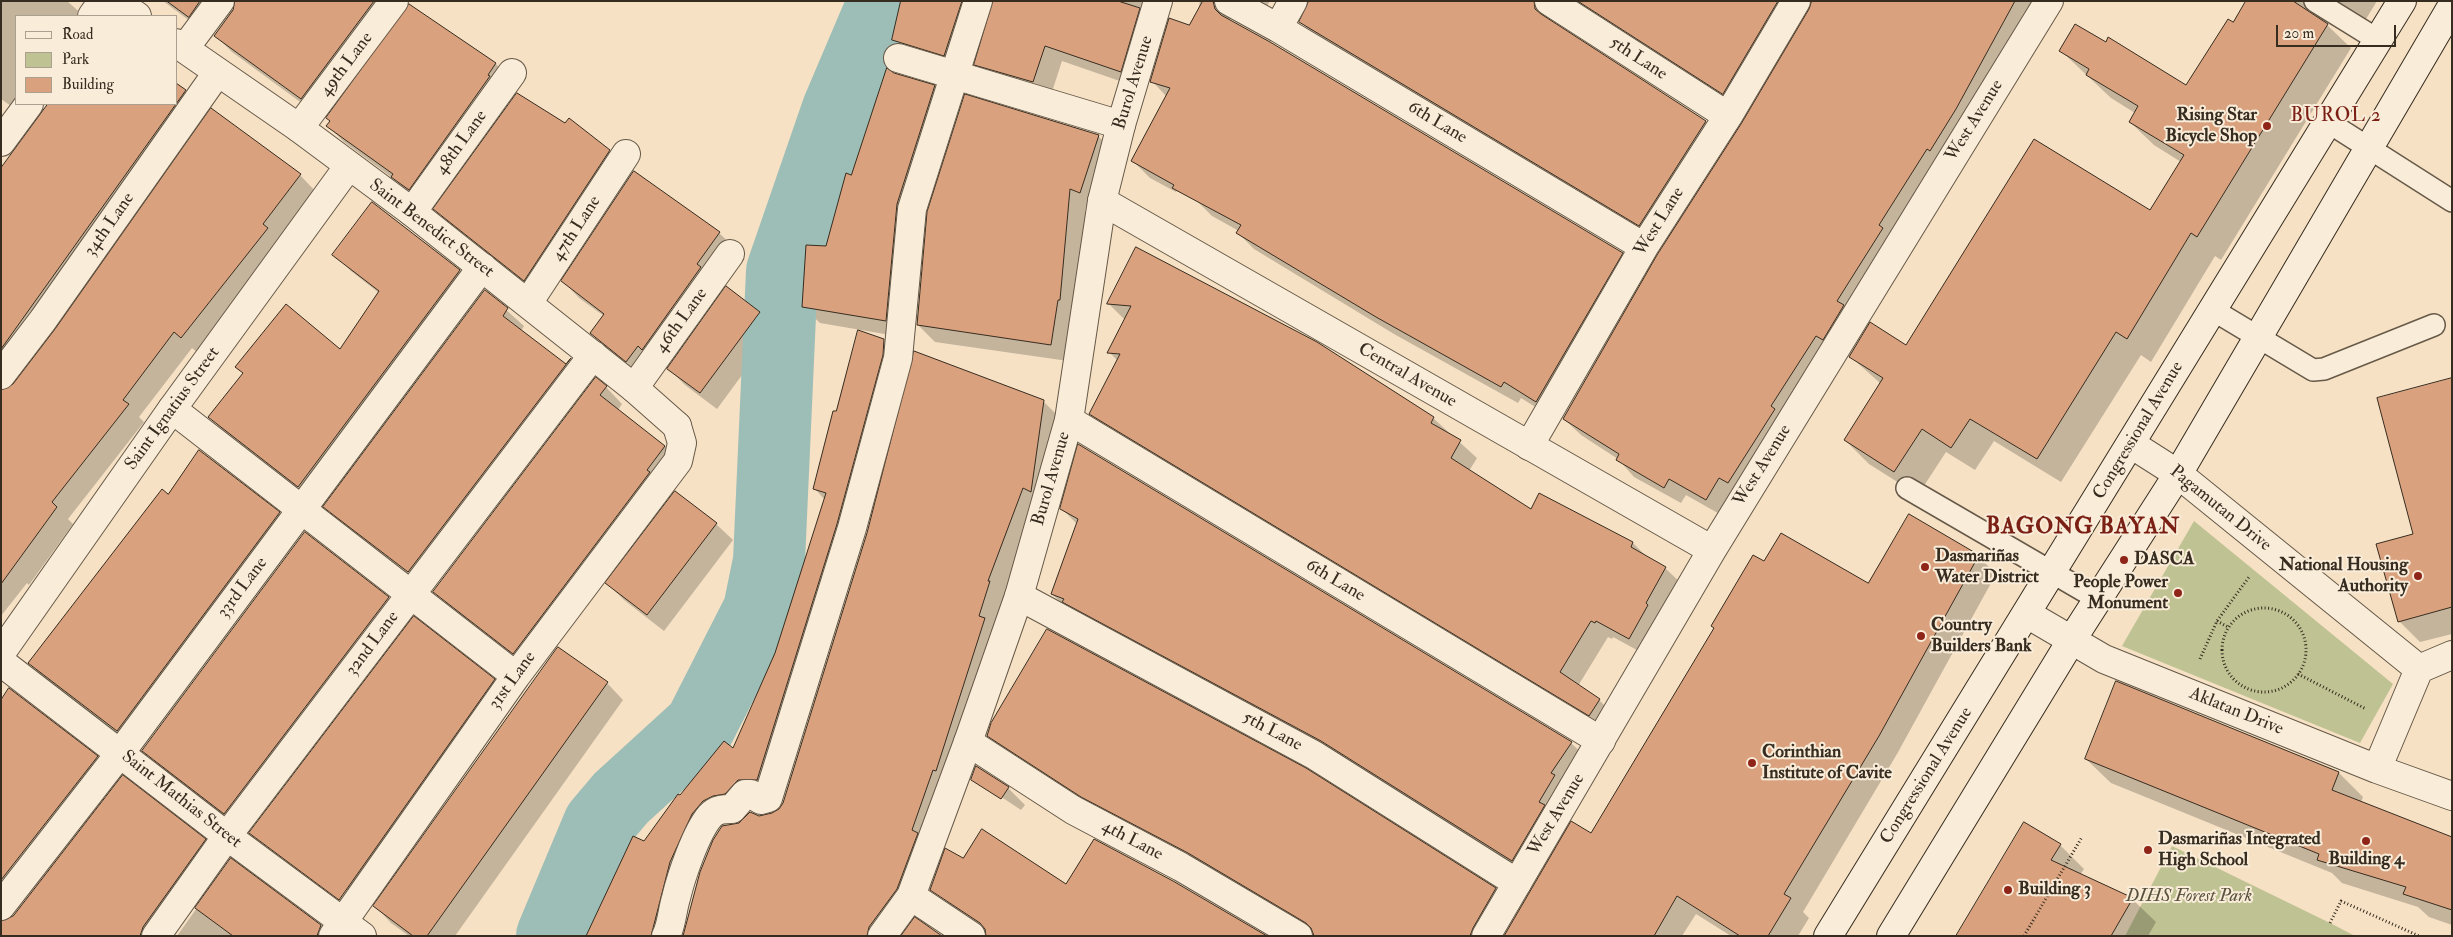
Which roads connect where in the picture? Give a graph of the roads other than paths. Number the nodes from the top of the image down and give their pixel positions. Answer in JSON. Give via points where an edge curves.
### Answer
{"nodes":[{"id":1,"x":103,"y":1,"type":"edge"},
{"id":2,"x":114,"y":1,"type":"edge"},
{"id":3,"x":220,"y":1,"type":"edge"},
{"id":4,"x":394,"y":1,"type":"edge"},
{"id":5,"x":978,"y":1,"type":"edge"},
{"id":6,"x":1158,"y":1,"type":"edge"},
{"id":7,"x":1229,"y":1,"type":"edge"},
{"id":8,"x":1293,"y":1,"type":"edge"},
{"id":9,"x":1549,"y":1,"type":"edge"},
{"id":10,"x":1796,"y":1,"type":"edge"},
{"id":11,"x":2048,"y":1,"type":"edge"},
{"id":12,"x":2315,"y":1,"type":"edge"},
{"id":13,"x":2402,"y":1,"type":"edge"},
{"id":14,"x":2452,"y":6,"type":"edge"},
{"id":15,"x":93,"y":15,"type":"edge"},
{"id":16,"x":135,"y":15,"type":"edge"},
{"id":17,"x":1278,"y":28,"type":"junction"},
{"id":18,"x":2378,"y":40,"type":"junction"},
{"id":19,"x":180,"y":45,"type":"edge"},
{"id":20,"x":898,"y":58,"type":"dead end"},
{"id":21,"x":217,"y":73,"type":"junction"},
{"id":22,"x":512,"y":73,"type":"dead end"},
{"id":23,"x":955,"y":75,"type":"junction"},
{"id":24,"x":28,"y":105,"type":"edge"},
{"id":25,"x":1728,"y":116,"type":"junction"},
{"id":26,"x":2328,"y":122,"type":"junction"},
{"id":27,"x":1121,"y":125,"type":"junction"},
{"id":28,"x":299,"y":128,"type":"junction"},
{"id":29,"x":4,"y":133,"type":"edge"},
{"id":30,"x":2370,"y":148,"type":"junction"},
{"id":31,"x":626,"y":154,"type":"dead end"},
{"id":32,"x":348,"y":167,"type":"junction"},
{"id":33,"x":1102,"y":201,"type":"junction"},
{"id":34,"x":2452,"y":201,"type":"edge"},
{"id":35,"x":412,"y":212,"type":"junction"},
{"id":36,"x":1644,"y":247,"type":"junction"},
{"id":37,"x":730,"y":254,"type":"dead end"},
{"id":38,"x":482,"y":267,"type":"junction"},
{"id":39,"x":528,"y":304,"type":"junction"},
{"id":40,"x":2213,"y":310,"type":"junction"},
{"id":41,"x":2434,"y":325,"type":"dead end"},
{"id":42,"x":2258,"y":338,"type":"junction"},
{"id":43,"x":593,"y":355,"type":"junction"},
{"id":44,"x":1,"y":375,"type":"edge"},
{"id":45,"x":634,"y":388,"type":"junction"},
{"id":46,"x":172,"y":409,"type":"junction"},
{"id":47,"x":1069,"y":420,"type":"junction"},
{"id":48,"x":677,"y":426,"type":"joint"},
{"id":49,"x":2131,"y":444,"type":"junction"},
{"id":50,"x":1529,"y":446,"type":"junction"},
{"id":51,"x":2178,"y":474,"type":"junction"},
{"id":52,"x":1907,"y":488,"type":"dead end"},
{"id":53,"x":302,"y":509,"type":"junction"},
{"id":54,"x":1712,"y":550,"type":"junction"},
{"id":55,"x":2053,"y":572,"type":"junction"},
{"id":56,"x":410,"y":595,"type":"junction"},
{"id":57,"x":1019,"y":596,"type":"junction"},
{"id":58,"x":2098,"y":599,"type":"junction"},
{"id":59,"x":2027,"y":614,"type":"junction"},
{"id":60,"x":2071,"y":641,"type":"junction"},
{"id":61,"x":1,"y":653,"type":"edge"},
{"id":62,"x":2452,"y":655,"type":"edge"},
{"id":63,"x":1,"y":662,"type":"edge"},
{"id":64,"x":2418,"y":669,"type":"junction"},
{"id":65,"x":516,"y":676,"type":"junction"},
{"id":66,"x":1601,"y":741,"type":"junction"},
{"id":67,"x":968,"y":742,"type":"junction"},
{"id":68,"x":121,"y":752,"type":"junction"},
{"id":69,"x":2377,"y":769,"type":"junction"},
{"id":70,"x":2452,"y":796,"type":"edge"},
{"id":71,"x":227,"y":836,"type":"junction"},
{"id":72,"x":1517,"y":883,"type":"junction"},
{"id":73,"x":911,"y":896,"type":"junction"},
{"id":74,"x":1,"y":906,"type":"edge"},
{"id":75,"x":347,"y":931,"type":"edge"},
{"id":76,"x":1835,"y":933,"type":"edge"},
{"id":77,"x":156,"y":936,"type":"edge"},
{"id":78,"x":666,"y":936,"type":"edge"},
{"id":79,"x":882,"y":936,"type":"edge"},
{"id":80,"x":971,"y":936,"type":"edge"},
{"id":81,"x":1298,"y":936,"type":"edge"},
{"id":82,"x":1486,"y":936,"type":"edge"},
{"id":83,"x":1891,"y":936,"type":"edge"}],
"edges":[{"from":1,"to":15,"type":"street"},
{"from":2,"to":16,"type":"street"},
{"from":3,"to":19,"type":"street"},
{"from":4,"to":28,"type":"street","name":"49th Lane"},
{"from":5,"to":23,"type":"street"},
{"from":6,"to":27,"type":"street","name":"Burol Avenue"},
{"from":7,"to":17,"type":"street","name":"6th Lane"},
{"from":8,"to":17,"type":"street"},
{"from":9,"to":25,"type":"street","name":"5th Lane"},
{"from":10,"to":25,"type":"street","name":"West Lane"},
{"from":11,"to":54,"type":"street","name":"West Avenue"},
{"from":12,"to":18,"type":"lane"},
{"from":13,"to":18,"type":"street","name":"Congressional Avenue"},
{"from":14,"to":30,"type":"street"},
{"from":17,"to":36,"type":"street","name":"6th Lane"},
{"from":18,"to":26,"type":"street","name":"Congressional Avenue"},
{"from":19,"to":21,"type":"street","name":"Saint Benedict Street"},
{"from":20,"to":23,"type":"street"},
{"from":21,"to":28,"type":"street","name":"Saint Benedict Street"},
{"from":21,"to":44,"type":"street","name":"34th Lane"},
{"from":22,"to":35,"type":"street","name":"48th Lane"},
{"from":23,"to":27,"type":"street"},
{"from":23,"to":78,"type":"street","via":[[912,209],[898,358],[852,528],[768,798],[761,800],[745,794],[732,809],[711,815],[695,841]]},
{"from":24,"to":29,"type":"street"},
{"from":25,"to":36,"type":"street","name":"West Lane"},
{"from":26,"to":30,"type":"lane"},
{"from":26,"to":40,"type":"street","name":"Congressional Avenue"},
{"from":27,"to":33,"type":"street","name":"Burol Avenue"},
{"from":28,"to":32,"type":"street","name":"Saint Benedict Street"},
{"from":30,"to":34,"type":"lane"},
{"from":30,"to":42,"type":"street"},
{"from":31,"to":39,"type":"street","name":"47th Lane"},
{"from":32,"to":35,"type":"street","name":"Saint Benedict Street"},
{"from":32,"to":46,"type":"street","name":"Saint Ignatius Street"},
{"from":33,"to":47,"type":"street","name":"Burol Avenue"},
{"from":33,"to":50,"type":"street","name":"Central Avenue"},
{"from":35,"to":38,"type":"street","name":"Saint Benedict Street"},
{"from":36,"to":50,"type":"street","name":"West Lane"},
{"from":37,"to":45,"type":"street","name":"46th Lane"},
{"from":38,"to":39,"type":"street","name":"Saint Benedict Street"},
{"from":38,"to":53,"type":"street","name":"33rd Lane"},
{"from":39,"to":43,"type":"street","name":"Saint Benedict Street"},
{"from":40,"to":42,"type":"lane"},
{"from":40,"to":49,"type":"street","name":"Congressional Avenue"},
{"from":41,"to":42,"type":"lane","via":[[2324,369],[2313,370]]},
{"from":42,"to":51,"type":"street"},
{"from":43,"to":45,"type":"street","name":"Saint Benedict Street"},
{"from":43,"to":56,"type":"street","name":"32nd Lane"},
{"from":45,"to":48,"type":"street","name":"Saint Benedict Street"},
{"from":46,"to":53,"type":"street"},
{"from":46,"to":61,"type":"street","name":"Saint Ignatius Street"},
{"from":47,"to":57,"type":"street","name":"Burol Avenue"},
{"from":47,"to":66,"type":"street","name":"6th Lane"},
{"from":48,"to":65,"type":"street","name":"31st Lane","via":[[682,443],[678,461]]},
{"from":49,"to":51,"type":"street","name":"Pagamutan Drive"},
{"from":49,"to":55,"type":"street","name":"Congressional Avenue"},
{"from":50,"to":54,"type":"street","name":"Central Avenue"},
{"from":51,"to":58,"type":"street"},
{"from":51,"to":64,"type":"street","name":"Pagamutan Drive"},
{"from":52,"to":55,"type":"lane"},
{"from":53,"to":56,"type":"street"},
{"from":53,"to":68,"type":"street","name":"33rd Lane"},
{"from":54,"to":66,"type":"street","name":"West Avenue"},
{"from":55,"to":58,"type":"lane"},
{"from":55,"to":59,"type":"street","name":"Congressional Avenue"},
{"from":56,"to":65,"type":"street"},
{"from":56,"to":71,"type":"street","name":"32nd Lane"},
{"from":57,"to":67,"type":"street","name":"Burol Avenue"},
{"from":57,"to":72,"type":"street","name":"5th Lane","via":[[1314,755]]},
{"from":58,"to":60,"type":"street"},
{"from":59,"to":60,"type":"street","name":"Aklatan Drive"},
{"from":59,"to":76,"type":"street","name":"Congressional Avenue"},
{"from":60,"to":69,"type":"street","name":"Aklatan Drive","via":[[2104,659]]},
{"from":60,"to":83,"type":"street"},
{"from":62,"to":64,"type":"street"},
{"from":63,"to":68,"type":"street","name":"Saint Mathias Street"},
{"from":64,"to":69,"type":"street"},
{"from":65,"to":75,"type":"street","name":"31st Lane"},
{"from":66,"to":72,"type":"street","name":"West Avenue"},
{"from":67,"to":73,"type":"street","name":"Burol Avenue"},
{"from":67,"to":81,"type":"street","name":"4th Lane","via":[[1073,810],[1181,867]]},
{"from":68,"to":71,"type":"street","name":"Saint Mathias Street"},
{"from":68,"to":74,"type":"street","name":"33rd Lane"},
{"from":69,"to":70,"type":"street","name":"Aklatan Drive"},
{"from":71,"to":75,"type":"street","name":"Saint Mathias Street"},
{"from":71,"to":77,"type":"street","name":"32nd Lane"},
{"from":72,"to":82,"type":"street","name":"West Avenue"},
{"from":73,"to":79,"type":"street","name":"Burol Avenue"},
{"from":73,"to":80,"type":"street"}]}
